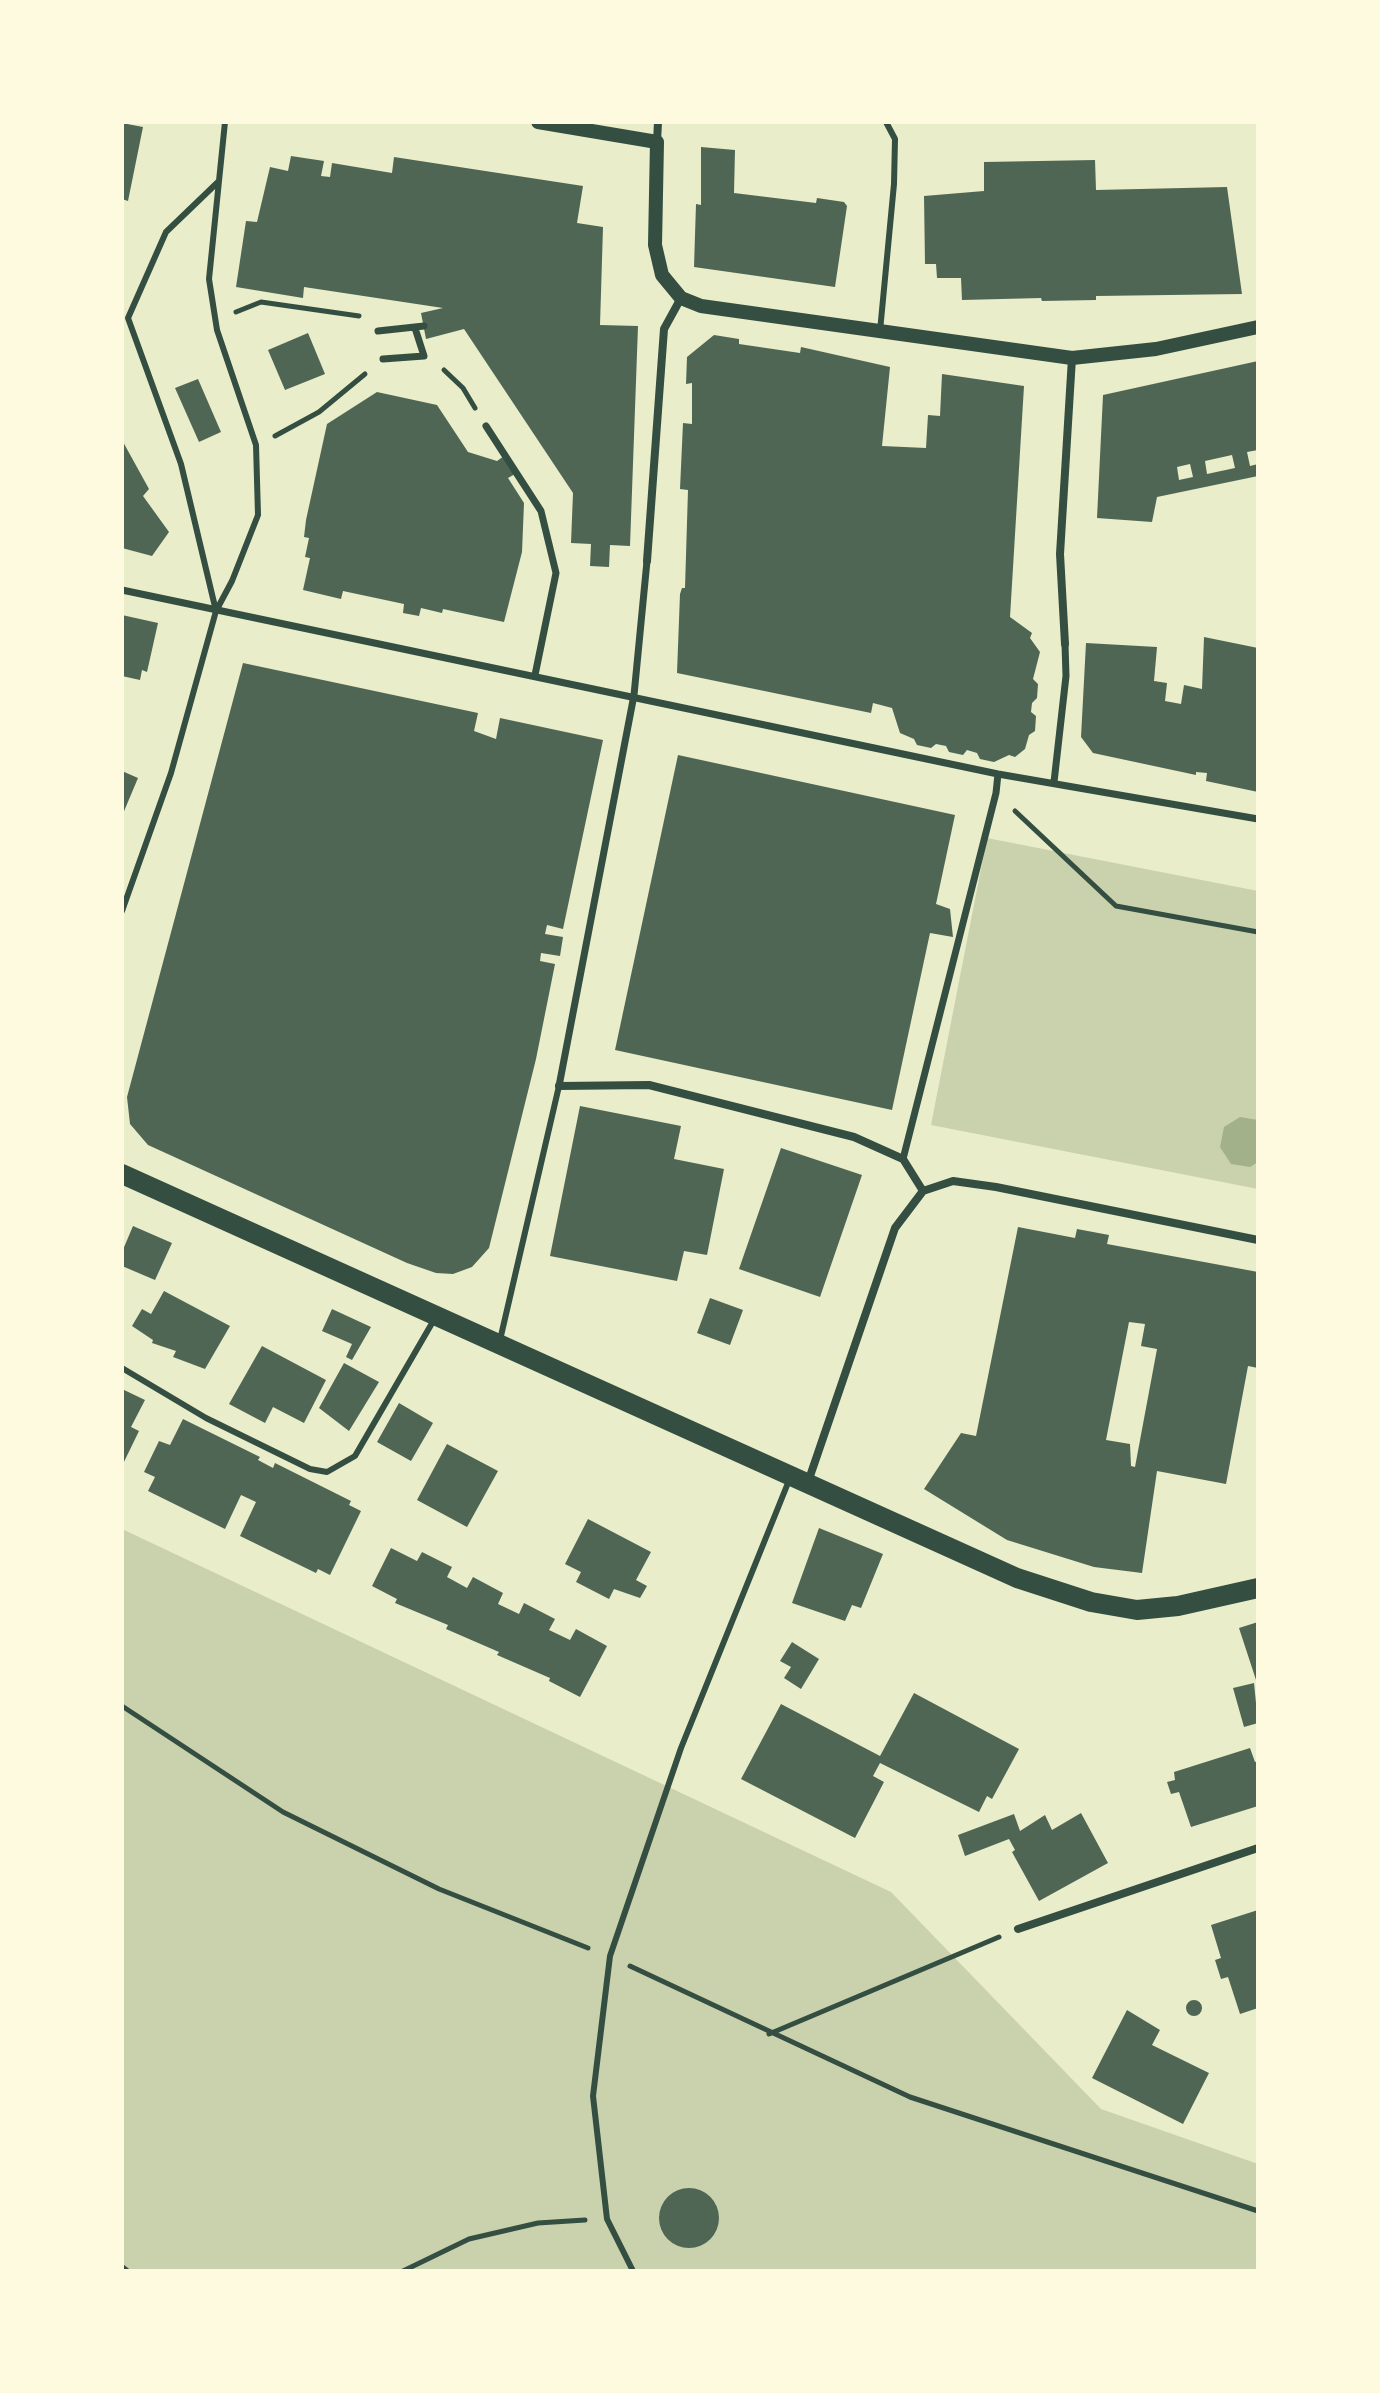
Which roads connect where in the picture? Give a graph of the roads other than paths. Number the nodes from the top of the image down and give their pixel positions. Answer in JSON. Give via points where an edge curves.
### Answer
{"nodes":[{"id":1,"x":225,"y":122,"type":"edge"},
{"id":2,"x":538,"y":122,"type":"edge"},
{"id":3,"x":658,"y":122,"type":"edge"},
{"id":4,"x":886,"y":122,"type":"edge"},
{"id":5,"x":657,"y":142,"type":"junction"},
{"id":6,"x":219,"y":181,"type":"junction"},
{"id":7,"x":681,"y":298,"type":"junction"},
{"id":8,"x":1258,"y":327,"type":"edge"},
{"id":9,"x":378,"y":331,"type":"road end"},
{"id":10,"x":880,"y":331,"type":"junction"},
{"id":11,"x":1072,"y":358,"type":"junction"},
{"id":12,"x":383,"y":359,"type":"road end"},
{"id":13,"x":486,"y":426,"type":"road end"},
{"id":14,"x":647,"y":561,"type":"joint"},
{"id":15,"x":122,"y":590,"type":"edge"},
{"id":16,"x":216,"y":611,"type":"junction"},
{"id":17,"x":1065,"y":644,"type":"joint"},
{"id":18,"x":535,"y":675,"type":"junction"},
{"id":19,"x":634,"y":695,"type":"junction"},
{"id":20,"x":998,"y":774,"type":"junction"},
{"id":21,"x":1054,"y":782,"type":"junction"},
{"id":22,"x":1258,"y":819,"type":"edge"},
{"id":23,"x":122,"y":911,"type":"edge"},
{"id":24,"x":559,"y":1086,"type":"junction"},
{"id":25,"x":903,"y":1159,"type":"junction"},
{"id":26,"x":122,"y":1174,"type":"edge"},
{"id":27,"x":923,"y":1191,"type":"junction"},
{"id":28,"x":1258,"y":1240,"type":"edge"},
{"id":29,"x":436,"y":1314,"type":"junction"},
{"id":30,"x":499,"y":1343,"type":"junction"},
{"id":31,"x":122,"y":1368,"type":"edge"},
{"id":32,"x":800,"y":1478,"type":"junction"},
{"id":33,"x":1258,"y":1588,"type":"edge"},
{"id":34,"x":1258,"y":1848,"type":"edge"},
{"id":35,"x":1018,"y":1929,"type":"road end"},
{"id":36,"x":122,"y":2267,"type":"edge"},
{"id":37,"x":127,"y":2271,"type":"edge"},
{"id":38,"x":633,"y":2271,"type":"edge"}],
"edges":[{"from":1,"to":6,"type":"lane"},
{"from":2,"to":5,"type":"street"},
{"from":3,"to":5,"type":"street"},
{"from":4,"to":10,"type":"lane","via":[[895,139],[894,184]]},
{"from":5,"to":7,"type":"street","via":[[655,245],[662,275]]},
{"from":6,"to":16,"type":"lane","via":[[209,279],[215,320],[256,445],[258,515]]},
{"from":6,"to":16,"type":"lane","via":[[166,232],[128,318],[181,464]]},
{"from":7,"to":10,"type":"street","via":[[701,306]]},
{"from":7,"to":14,"type":"street","via":[[664,329]]},
{"from":8,"to":11,"type":"street","via":[[1156,349]]},
{"from":9,"to":12,"type":"street","via":[[420,327],[424,356]]},
{"from":10,"to":11,"type":"street"},
{"from":11,"to":17,"type":"street","via":[[1060,554]]},
{"from":13,"to":18,"type":"street","via":[[541,511],[556,573]]},
{"from":14,"to":19,"type":"street"},
{"from":15,"to":16,"type":"street"},
{"from":16,"to":18,"type":"street"},
{"from":16,"to":23,"type":"lane","via":[[171,773]]},
{"from":17,"to":21,"type":"street"},
{"from":18,"to":19,"type":"street"},
{"from":19,"to":20,"type":"street"},
{"from":19,"to":24,"type":"street"},
{"from":20,"to":21,"type":"street"},
{"from":20,"to":25,"type":"street"},
{"from":21,"to":22,"type":"street"},
{"from":24,"to":25,"type":"street","via":[[649,1085],[854,1137]]},
{"from":24,"to":30,"type":"lane"},
{"from":25,"to":27,"type":"street"},
{"from":26,"to":29,"type":"main road"},
{"from":27,"to":28,"type":"street","via":[[953,1181],[996,1187]]},
{"from":27,"to":32,"type":"street","via":[[895,1228]]},
{"from":29,"to":30,"type":"main road"},
{"from":29,"to":31,"type":"lane","via":[[355,1456],[327,1472],[310,1469],[206,1418]]},
{"from":30,"to":32,"type":"main road"},
{"from":32,"to":33,"type":"main road","via":[[1017,1578],[1091,1602],[1137,1610]]},
{"from":32,"to":38,"type":"lane","via":[[681,1748],[610,1956],[593,2096],[607,2219]]},
{"from":34,"to":35,"type":"street"},
{"from":36,"to":37,"type":"lane"}]}
